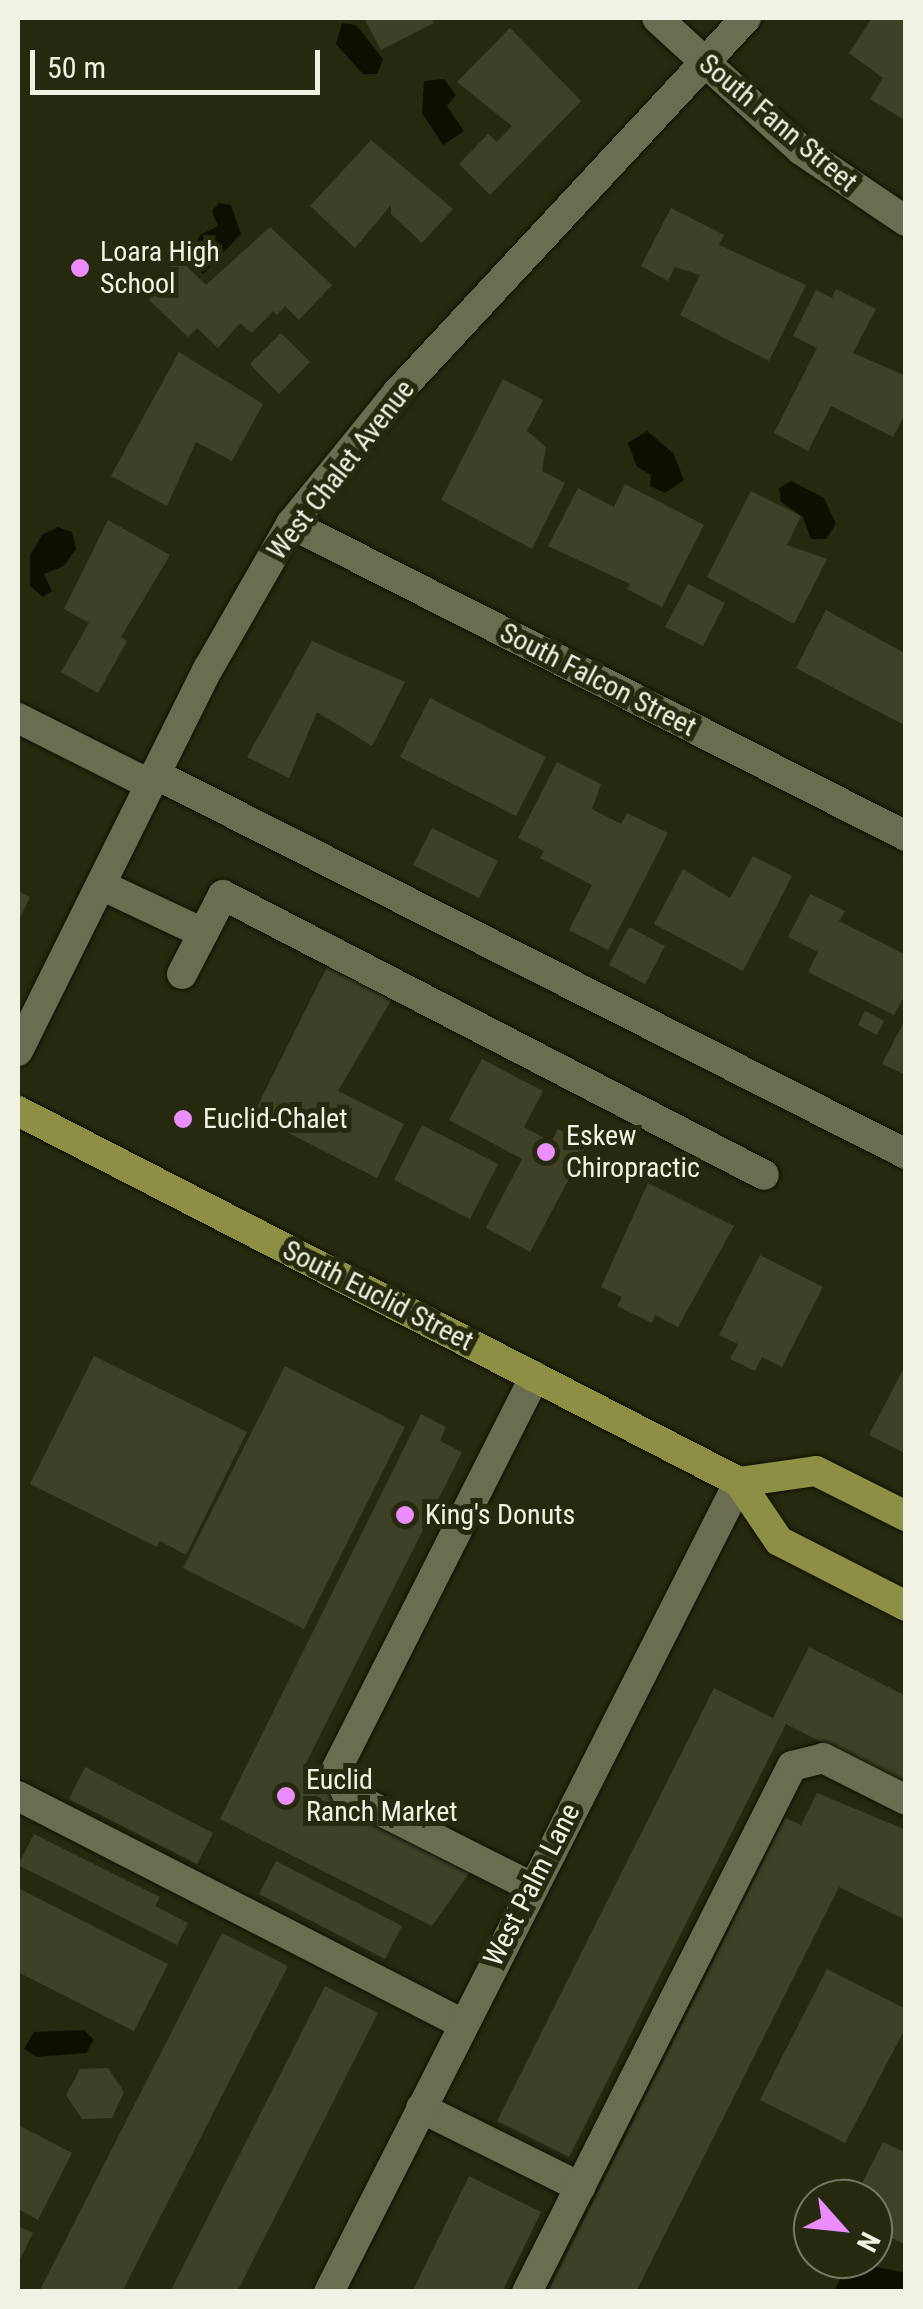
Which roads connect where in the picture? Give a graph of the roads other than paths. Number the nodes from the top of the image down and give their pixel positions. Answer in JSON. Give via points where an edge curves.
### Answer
{"nodes":[{"id":1,"x":657,"y":18,"type":"edge"},
{"id":2,"x":746,"y":18,"type":"edge"},
{"id":3,"x":704,"y":62,"type":"junction"},
{"id":4,"x":906,"y":221,"type":"edge"},
{"id":5,"x":291,"y":524,"type":"junction"},
{"id":6,"x":18,"y":718,"type":"edge"},
{"id":7,"x":152,"y":779,"type":"junction"},
{"id":8,"x":906,"y":836,"type":"edge"},
{"id":9,"x":101,"y":884,"type":"junction"},
{"id":10,"x":203,"y":934,"type":"junction"},
{"id":11,"x":182,"y":974,"type":"dead end"},
{"id":12,"x":18,"y":1051,"type":"edge"},
{"id":13,"x":18,"y":1112,"type":"edge"},
{"id":14,"x":906,"y":1154,"type":"edge"},
{"id":15,"x":764,"y":1175,"type":"dead end"},
{"id":16,"x":535,"y":1376,"type":"junction"},
{"id":17,"x":739,"y":1482,"type":"junction"},
{"id":18,"x":906,"y":1516,"type":"edge"},
{"id":19,"x":906,"y":1606,"type":"edge"},
{"id":20,"x":18,"y":1796,"type":"edge"},
{"id":21,"x":906,"y":1800,"type":"edge"},
{"id":22,"x":530,"y":1886,"type":"junction"},
{"id":23,"x":463,"y":2024,"type":"junction"},
{"id":24,"x":421,"y":2108,"type":"junction"},
{"id":25,"x":580,"y":2188,"type":"junction"},
{"id":26,"x":329,"y":2292,"type":"edge"},
{"id":27,"x":527,"y":2292,"type":"edge"}],
"edges":[{"from":1,"to":3,"type":"street","name":"South Fann Street"},
{"from":2,"to":3,"type":"street","name":"West Chalet Avenue"},
{"from":3,"to":4,"type":"street","name":"South Fann Street","via":[[814,160]]},
{"from":3,"to":5,"type":"street","name":"West Chalet Avenue","via":[[398,392]]},
{"from":5,"to":7,"type":"street","name":"West Chalet Avenue"},
{"from":5,"to":8,"type":"street","name":"South Falcon Street"},
{"from":6,"to":7,"type":"street"},
{"from":7,"to":9,"type":"street","name":"West Chalet Avenue"},
{"from":7,"to":14,"type":"street"},
{"from":9,"to":10,"type":"street"},
{"from":9,"to":12,"type":"street","name":"West Chalet Avenue"},
{"from":10,"to":11,"type":"street"},
{"from":10,"to":15,"type":"street","via":[[223,894]]},
{"from":13,"to":16,"type":"main road","name":"South Euclid Street"},
{"from":16,"to":17,"type":"main road","name":"South Euclid Street"},
{"from":16,"to":22,"type":"street","via":[[336,1770],[347,1794]]},
{"from":17,"to":18,"type":"main road","via":[[816,1470]]},
{"from":17,"to":19,"type":"main road","name":"South Euclid Street","via":[[780,1541]]},
{"from":17,"to":22,"type":"street","name":"West Palm Lane"},
{"from":20,"to":23,"type":"street"},
{"from":21,"to":25,"type":"street","via":[[823,1758],[792,1766]]},
{"from":22,"to":23,"type":"street","name":"West Palm Lane"},
{"from":23,"to":24,"type":"street","name":"West Palm Lane"},
{"from":24,"to":25,"type":"street"},
{"from":24,"to":26,"type":"street","name":"West Palm Lane"},
{"from":25,"to":27,"type":"street"}]}
